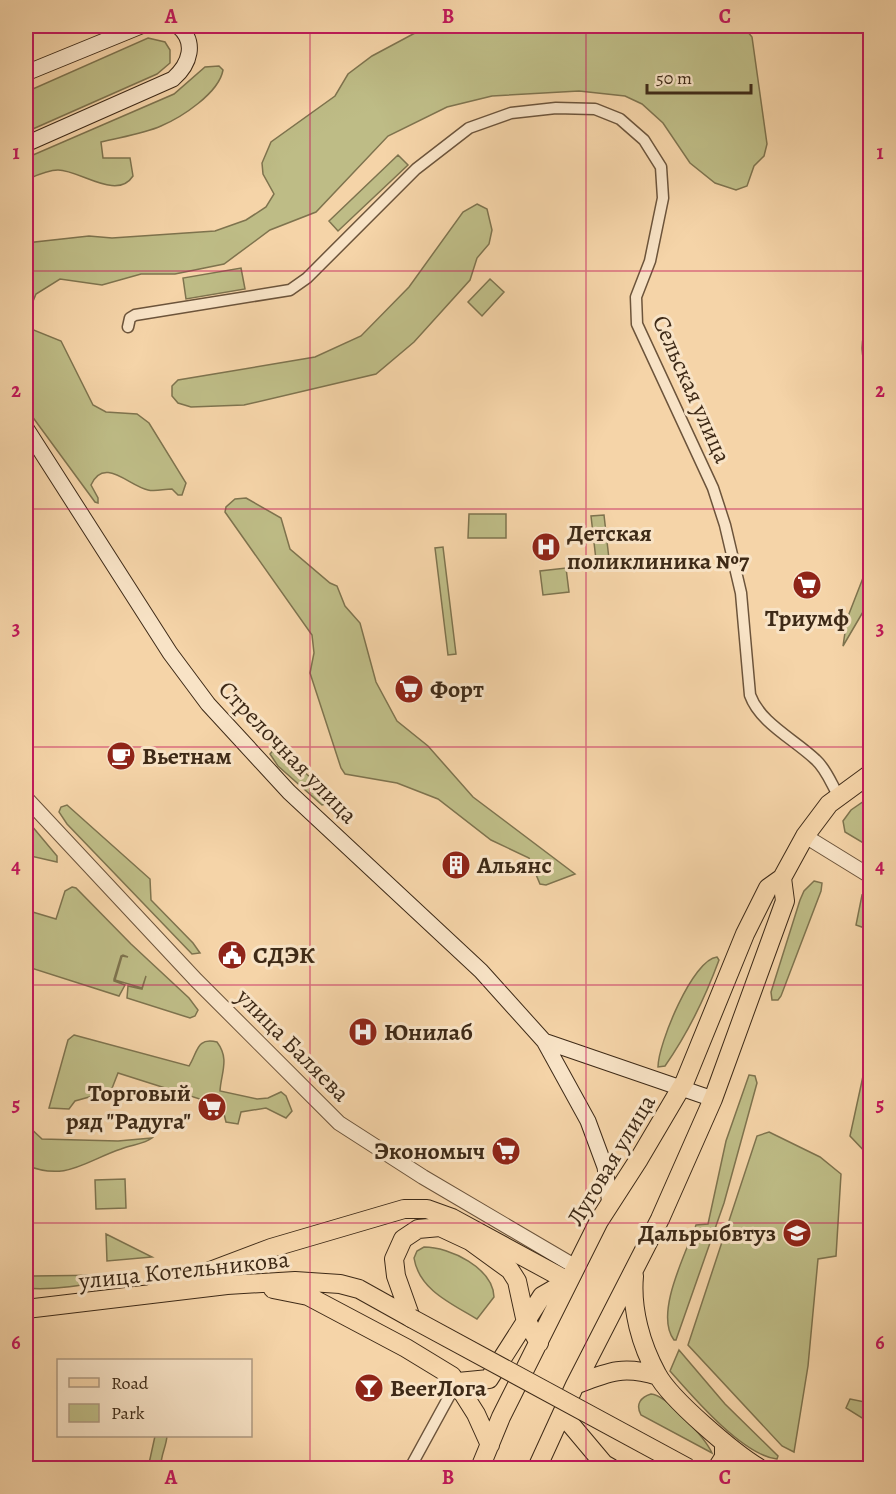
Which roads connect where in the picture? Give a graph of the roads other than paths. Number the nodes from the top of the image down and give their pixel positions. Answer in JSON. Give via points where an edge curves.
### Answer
{"nodes":[{"id":1,"x":141,"y":26,"type":"edge"},
{"id":2,"x":178,"y":26,"type":"edge"},
{"id":3,"x":26,"y":73,"type":"edge"},
{"id":4,"x":26,"y":144,"type":"edge"},
{"id":5,"x":128,"y":327,"type":"dead end"},
{"id":6,"x":26,"y":428,"type":"edge"},
{"id":7,"x":870,"y":774,"type":"edge"},
{"id":8,"x":838,"y":795,"type":"junction"},
{"id":9,"x":26,"y":798,"type":"edge"},
{"id":10,"x":805,"y":836,"type":"junction"},
{"id":11,"x":870,"y":876,"type":"edge"},
{"id":12,"x":782,"y":878,"type":"junction"},
{"id":13,"x":544,"y":1041,"type":"junction"},
{"id":14,"x":682,"y":1087,"type":"junction"},
{"id":15,"x":713,"y":1099,"type":"junction"},
{"id":16,"x":610,"y":1205,"type":"junction"},
{"id":17,"x":634,"y":1273,"type":"junction"},
{"id":18,"x":572,"y":1274,"type":"junction"},
{"id":19,"x":248,"y":1283,"type":"junction"},
{"id":20,"x":359,"y":1289,"type":"junction"},
{"id":21,"x":152,"y":1293,"type":"junction"},
{"id":22,"x":26,"y":1309,"type":"edge"},
{"id":23,"x":343,"y":1314,"type":"junction"},
{"id":24,"x":525,"y":1317,"type":"junction"},
{"id":25,"x":411,"y":1318,"type":"junction"},
{"id":26,"x":540,"y":1343,"type":"junction"},
{"id":27,"x":658,"y":1376,"type":"junction"},
{"id":28,"x":458,"y":1382,"type":"junction"},
{"id":29,"x":575,"y":1385,"type":"junction"},
{"id":30,"x":562,"y":1414,"type":"junction"},
{"id":31,"x":724,"y":1442,"type":"junction"},
{"id":32,"x":490,"y":1445,"type":"junction"},
{"id":33,"x":603,"y":1467,"type":"edge"},
{"id":34,"x":410,"y":1468,"type":"edge"},
{"id":35,"x":480,"y":1468,"type":"edge"},
{"id":36,"x":537,"y":1468,"type":"edge"},
{"id":37,"x":688,"y":1468,"type":"edge"},
{"id":38,"x":717,"y":1468,"type":"edge"},
{"id":39,"x":759,"y":1468,"type":"edge"}],
"edges":[{"from":1,"to":3,"type":"main road"},
{"from":2,"to":4,"type":"main road","via":[[186,34],[189,55],[187,64],[173,79]]},
{"from":5,"to":8,"type":"street","name":"Сельская улица","via":[[135,315],[290,290],[307,278],[416,169],[469,128],[511,113],[556,108],[595,109],[620,119],[644,140],[662,167],[662,213],[636,297],[637,324],[713,488],[725,525],[741,593],[750,694],[763,716],[818,762]]},
{"from":6,"to":13,"type":"main road","name":"Стрелочная улица","via":[[170,653],[208,704],[289,792],[488,978]]},
{"from":7,"to":8,"type":"main road","name":"Луговая улица"},
{"from":8,"to":10,"type":"main road","name":"Луговая улица"},
{"from":9,"to":18,"type":"street","name":"улица Баляева","via":[[196,980],[339,1123]]},
{"from":10,"to":11,"type":"street"},
{"from":10,"to":12,"type":"main road","name":"Луговая улица"},
{"from":12,"to":14,"type":"main road","name":"Луговая улица","via":[[768,888],[751,923]]},
{"from":12,"to":15,"type":"main road","via":[[785,901]]},
{"from":13,"to":14,"type":"main road","name":"Стрелочная улица"},
{"from":13,"to":16,"type":"main road","name":"Стрелочная улица","via":[[588,1121],[606,1167]]},
{"from":14,"to":15,"type":"main road","name":"Стрелочная улица"},
{"from":14,"to":16,"type":"main road","name":"Луговая улица"},
{"from":15,"to":17,"type":"main road"},
{"from":16,"to":18,"type":"main road","name":"Луговая улица"},
{"from":17,"to":27,"type":"main road","via":[[639,1331]]},
{"from":17,"to":29,"type":"main road"},
{"from":18,"to":21,"type":"main road","via":[[452,1218],[427,1209],[404,1209],[271,1248]]},
{"from":18,"to":24,"type":"main road","via":[[542,1296]]},
{"from":18,"to":26,"type":"main road","name":"Луговая улица"},
{"from":19,"to":20,"type":"main road","name":"улица Котельникова","via":[[295,1281]]},
{"from":19,"to":21,"type":"main road","name":"улица Котельникова"},
{"from":19,"to":23,"type":"main road","via":[[308,1296]]},
{"from":20,"to":23,"type":"main road","via":[[345,1298]]},
{"from":20,"to":25,"type":"main road","name":"улица Котельникова"},
{"from":21,"to":22,"type":"main road","name":"улица Котельникова"},
{"from":23,"to":28,"type":"main road"},
{"from":24,"to":25,"type":"main road","via":[[516,1281],[502,1262],[453,1232],[428,1226],[403,1239],[393,1259]]},
{"from":24,"to":26,"type":"main road"},
{"from":24,"to":28,"type":"main road","via":[[489,1379]]},
{"from":25,"to":37,"type":"main road","name":"улица Котельникова","bridge":true},
{"from":26,"to":32,"type":"main road","name":"Луговая улица"},
{"from":27,"to":29,"type":"main road","via":[[618,1370]]},
{"from":27,"to":31,"type":"main road"},
{"from":28,"to":32,"type":"main road"},
{"from":28,"to":34,"type":"street"},
{"from":29,"to":30,"type":"main road"},
{"from":30,"to":33,"type":"main road"},
{"from":30,"to":36,"type":"main road"},
{"from":31,"to":38,"type":"main road","via":[[724,1457]]},
{"from":31,"to":39,"type":"main road"},
{"from":32,"to":35,"type":"main road","name":"Луговая улица"}]}
